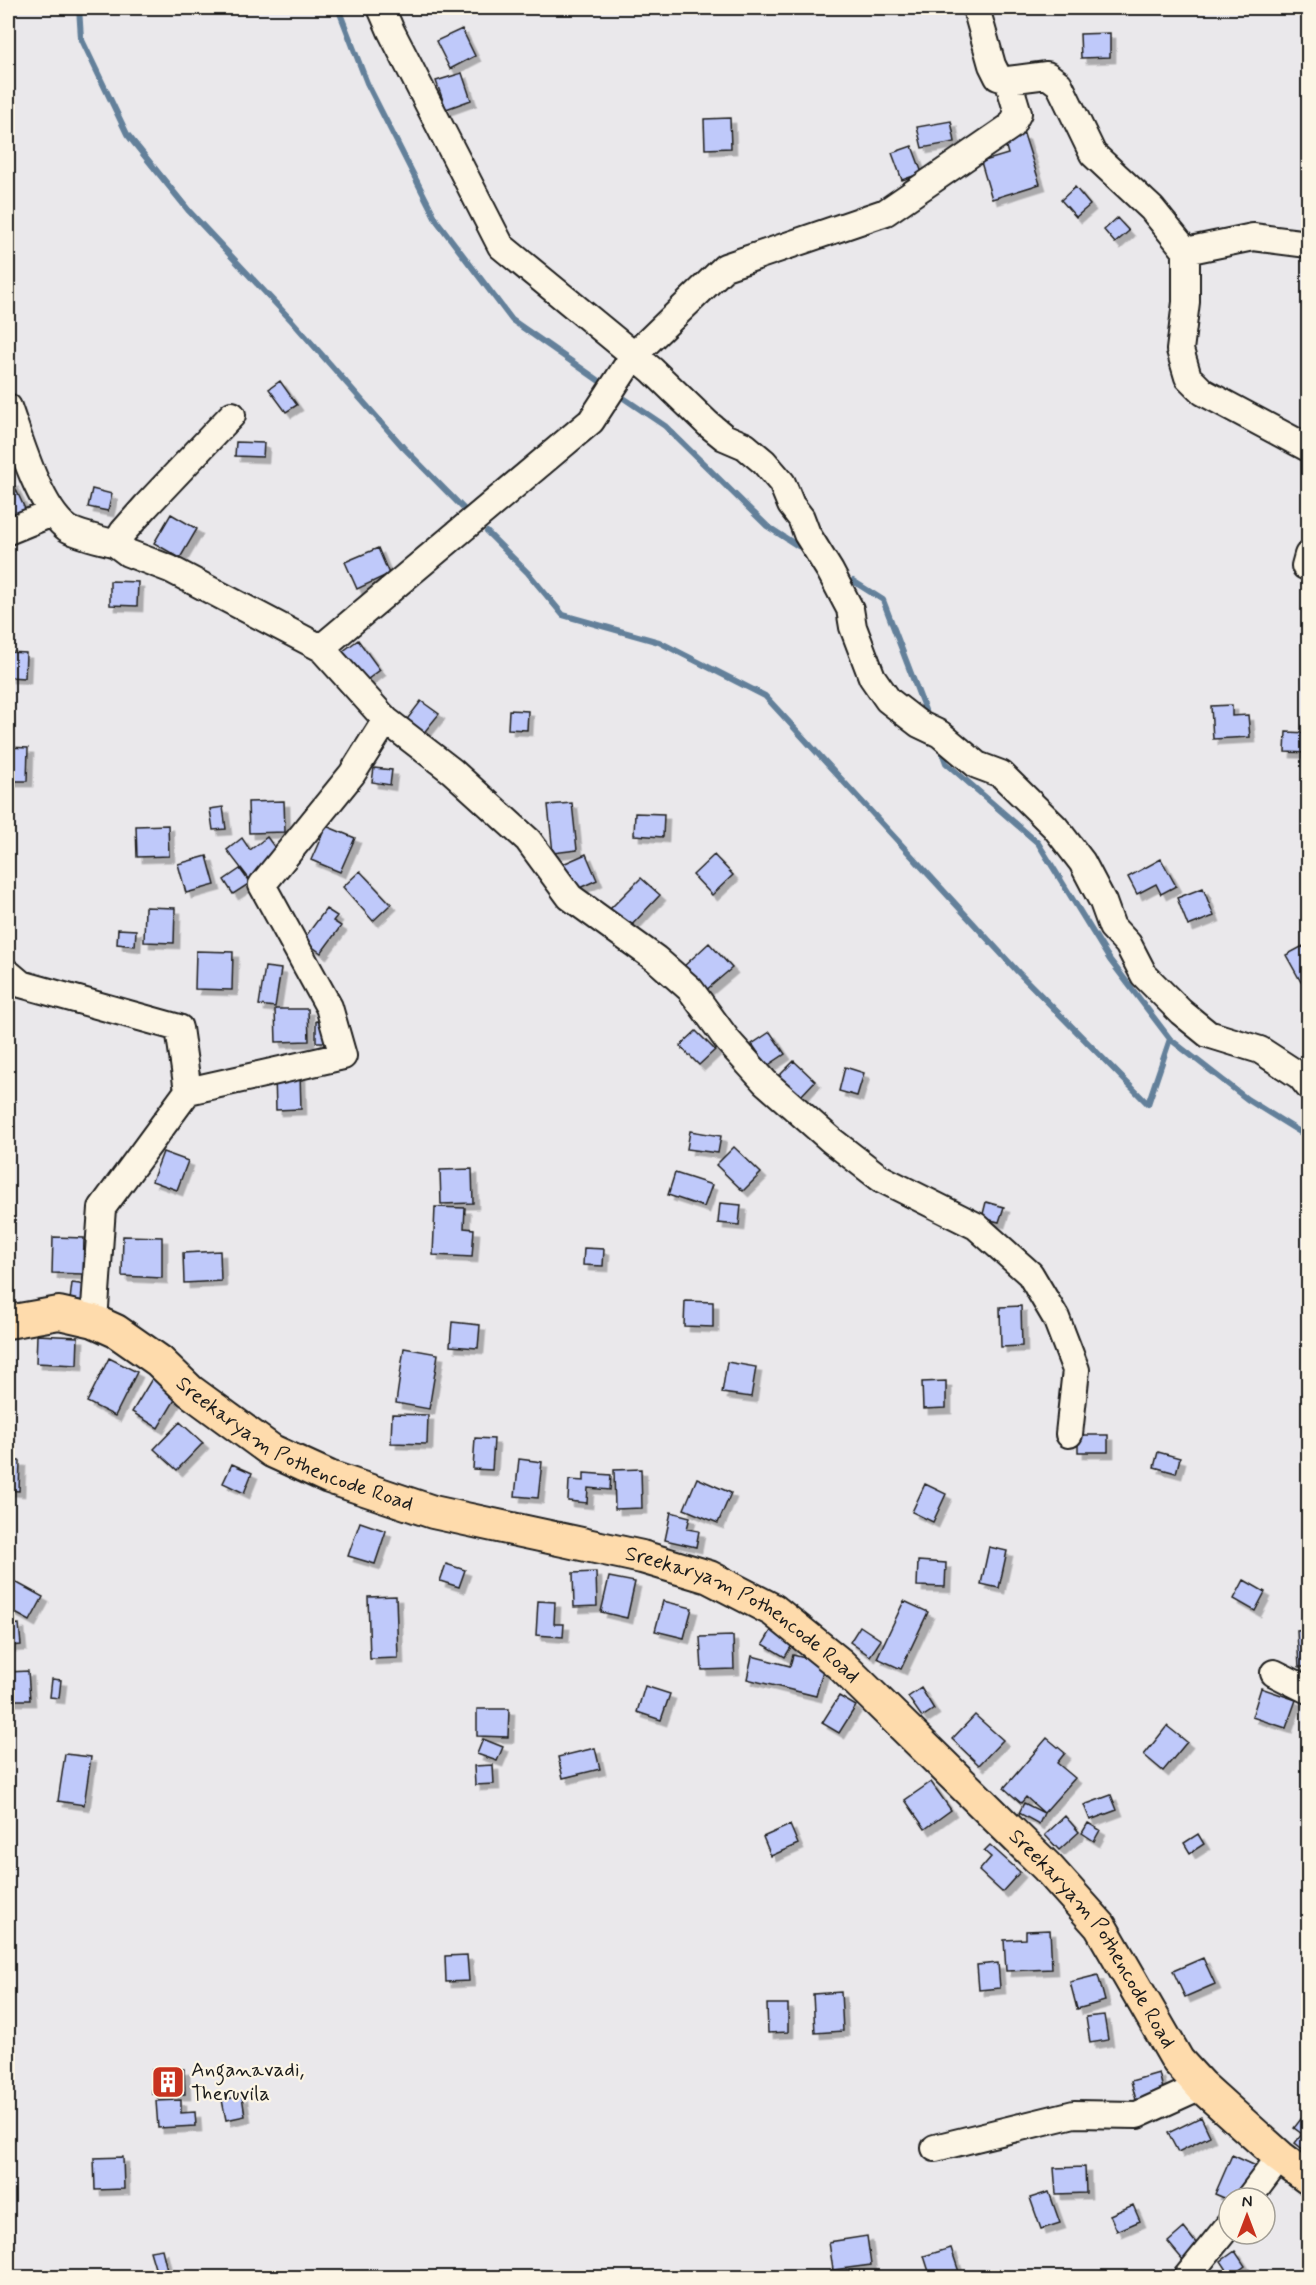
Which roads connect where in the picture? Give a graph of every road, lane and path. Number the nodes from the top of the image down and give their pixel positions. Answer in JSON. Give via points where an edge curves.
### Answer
{"nodes":[{"id":1,"x":381,"y":8,"type":"edge"},
{"id":2,"x":976,"y":8,"type":"edge"},
{"id":3,"x":1008,"y":80,"type":"junction"},
{"id":4,"x":1308,"y":244,"type":"edge"},
{"id":5,"x":1186,"y":251,"type":"junction"},
{"id":6,"x":634,"y":355,"type":"junction"},
{"id":7,"x":8,"y":407,"type":"edge"},
{"id":8,"x":232,"y":415,"type":"dead end"},
{"id":9,"x":1308,"y":448,"type":"edge"},
{"id":10,"x":52,"y":513,"type":"junction"},
{"id":11,"x":8,"y":531,"type":"edge"},
{"id":12,"x":116,"y":544,"type":"junction"},
{"id":13,"x":321,"y":648,"type":"junction"},
{"id":14,"x":386,"y":720,"type":"junction"},
{"id":15,"x":8,"y":974,"type":"edge"},
{"id":16,"x":1308,"y":1086,"type":"edge"},
{"id":17,"x":188,"y":1091,"type":"junction"},
{"id":18,"x":94,"y":1321,"type":"junction"},
{"id":19,"x":8,"y":1322,"type":"edge"},
{"id":20,"x":1069,"y":1434,"type":"dead end"},
{"id":21,"x":1274,"y":1673,"type":"dead end"},
{"id":22,"x":1308,"y":1690,"type":"edge"},
{"id":23,"x":1201,"y":2086,"type":"junction"},
{"id":24,"x":935,"y":2148,"type":"dead end"},
{"id":25,"x":1280,"y":2157,"type":"junction"},
{"id":26,"x":1308,"y":2178,"type":"edge"},
{"id":27,"x":1258,"y":2186,"type":"edge"},
{"id":28,"x":1217,"y":2240,"type":"edge"},
{"id":29,"x":1186,"y":2277,"type":"edge"}],
"edges":[{"from":1,"to":6,"type":"street","via":[[501,246]]},
{"from":2,"to":3,"type":"street","via":[[992,65],[998,77]]},
{"from":3,"to":5,"type":"street","via":[[1047,75],[1059,84],[1093,154],[1152,209]]},
{"from":3,"to":6,"type":"street","via":[[1018,113],[1011,126],[886,212],[725,267]]},
{"from":4,"to":5,"type":"street","via":[[1252,237]]},
{"from":5,"to":9,"type":"street","via":[[1186,303],[1180,350],[1188,377],[1203,392]]},
{"from":6,"to":13,"type":"street","via":[[591,421]]},
{"from":6,"to":16,"type":"street","via":[[708,424],[764,462],[782,483],[790,505],[801,518],[850,609],[872,677],[888,700],[919,724],[940,734],[977,765],[1001,774],[1055,827],[1082,862],[1112,927],[1128,944],[1144,975],[1181,1012],[1208,1034],[1260,1050],[1300,1076]]},
{"from":7,"to":10,"type":"street"},
{"from":8,"to":12,"type":"street","via":[[146,506]]},
{"from":10,"to":11,"type":"street"},
{"from":10,"to":12,"type":"street","via":[[68,529]]},
{"from":12,"to":13,"type":"street"},
{"from":13,"to":14,"type":"street"},
{"from":14,"to":17,"type":"street","via":[[352,774],[262,885],[329,1007],[343,1056]]},
{"from":14,"to":20,"type":"street","via":[[452,771],[528,840],[570,897],[656,959],[690,989],[728,1041],[765,1082],[831,1140],[879,1178],[976,1226],[1030,1274],[1056,1318],[1076,1370]]},
{"from":15,"to":17,"type":"street","via":[[21,984],[179,1028]]},
{"from":17,"to":18,"type":"street","via":[[102,1208]]},
{"from":18,"to":19,"type":"main road","name":"Sreekaryam Pothencode Road","via":[[58,1312]]},
{"from":18,"to":23,"type":"main road","name":"Sreekaryam Pothencode Road","via":[[116,1331],[159,1361],[190,1391],[272,1451],[329,1477],[433,1512],[642,1557],[709,1576],[773,1610],[840,1664],[1047,1867],[1100,1926],[1178,2061]]},
{"from":21,"to":22,"type":"street"},
{"from":23,"to":24,"type":"street","via":[[1137,2115],[1074,2114]]},
{"from":23,"to":25,"type":"main road","name":"Sreekaryam Pothencode Road"},
{"from":25,"to":26,"type":"main road","name":"Sreekaryam Pothencode Road"},
{"from":25,"to":27,"type":"street"},
{"from":28,"to":29,"type":"street"}]}
